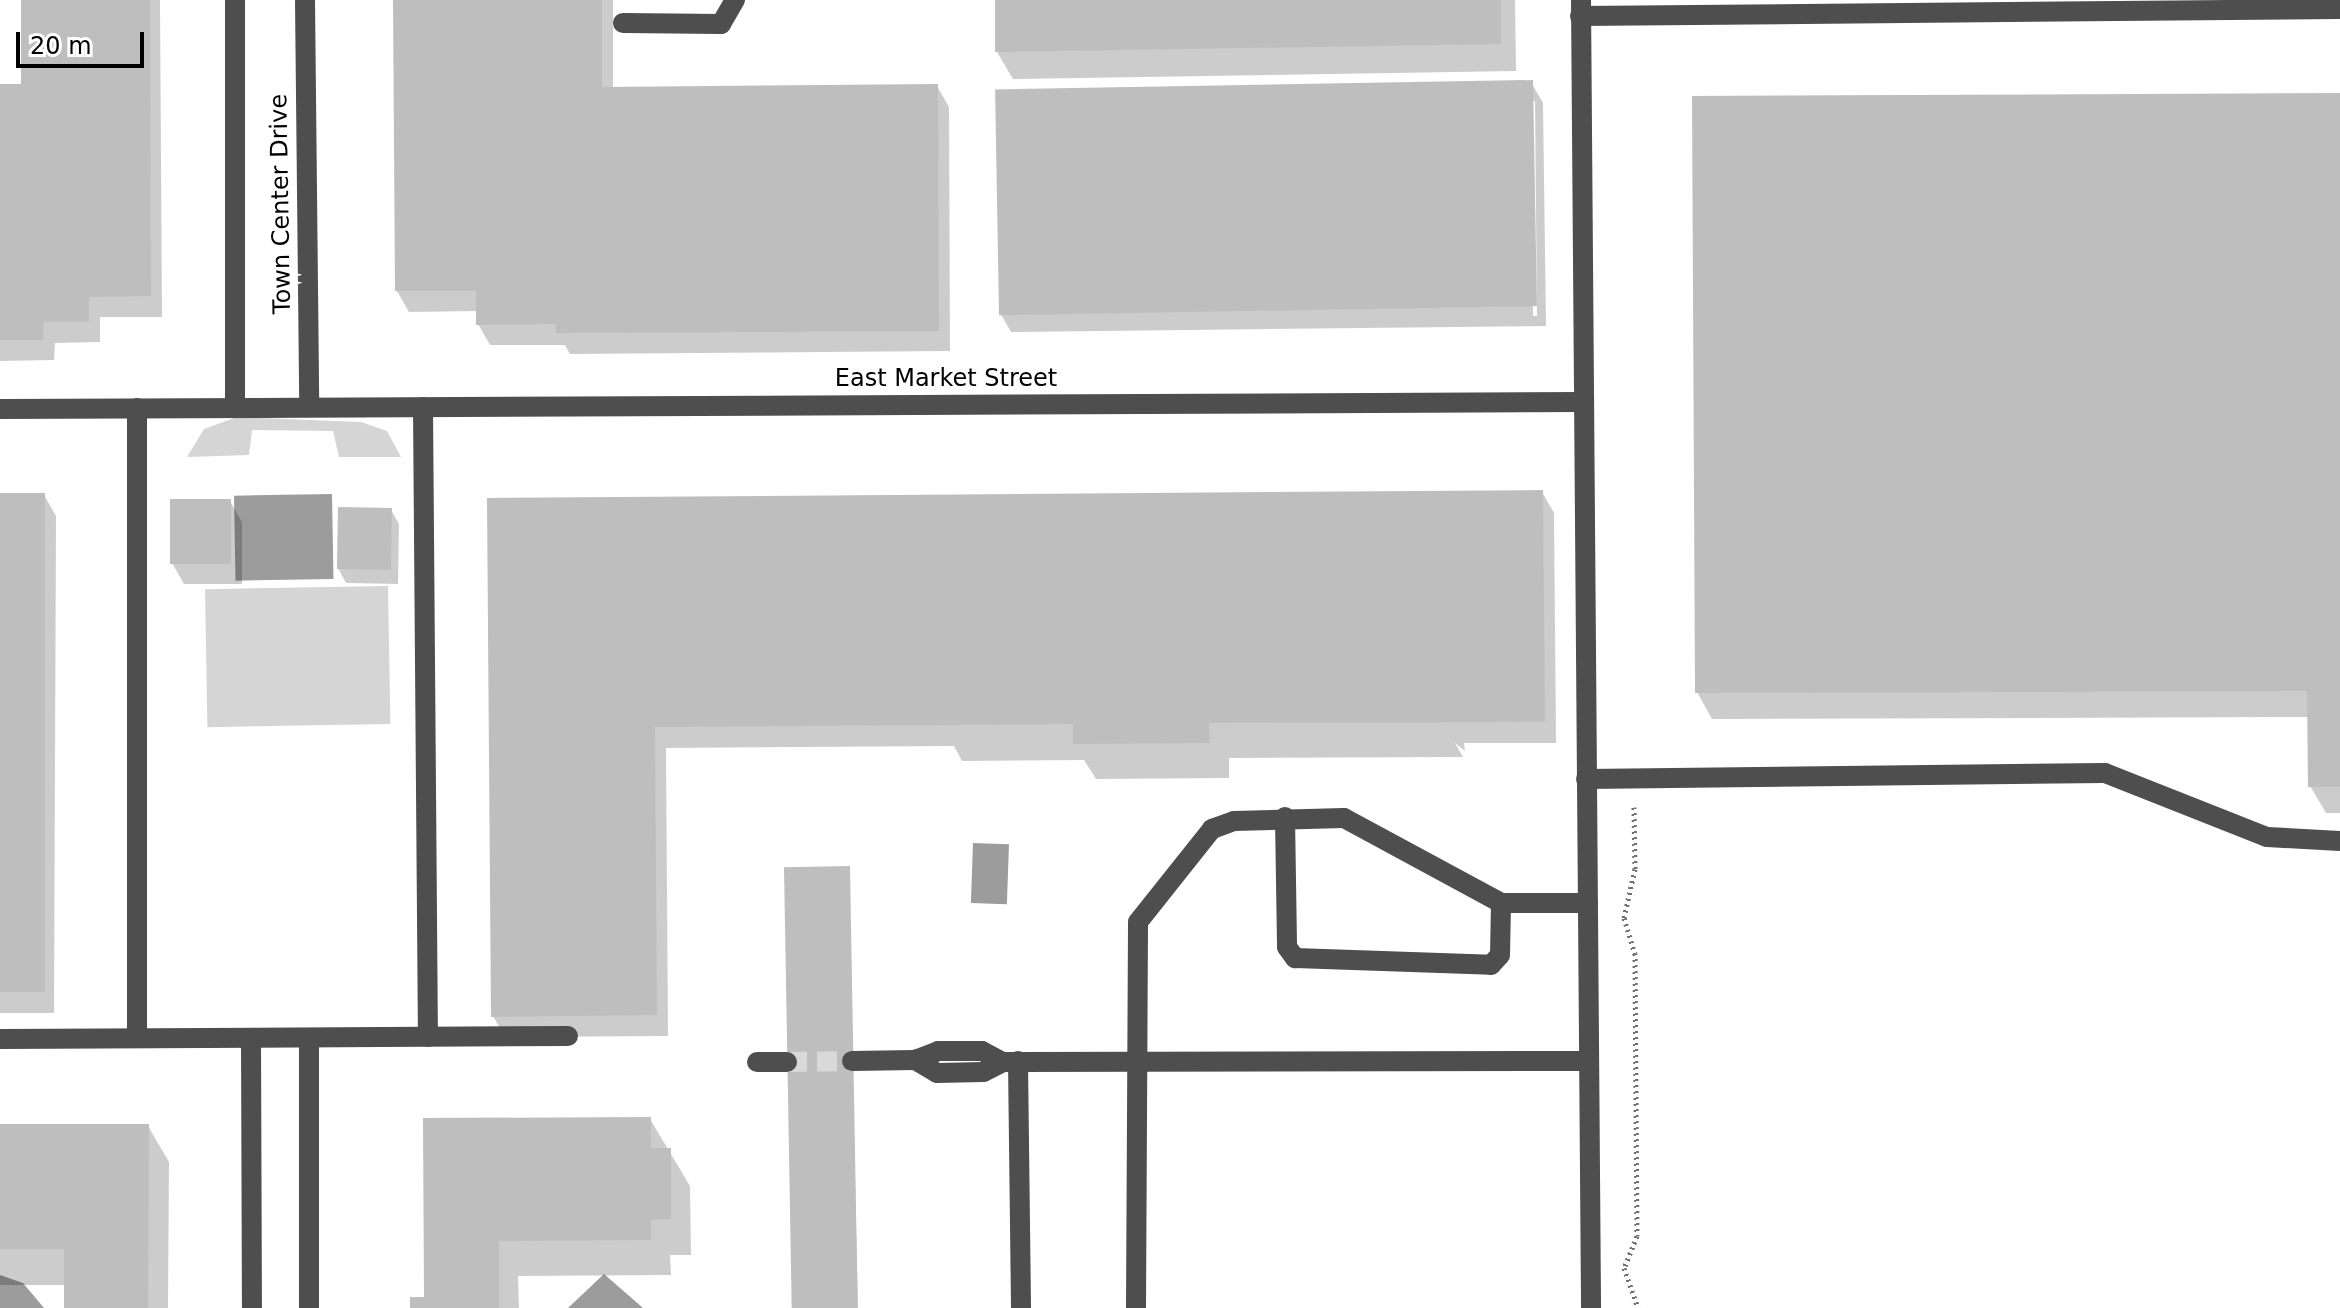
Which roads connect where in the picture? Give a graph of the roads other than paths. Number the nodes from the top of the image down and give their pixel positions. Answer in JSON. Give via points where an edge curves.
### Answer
{"nodes":[{"id":1,"x":235,"y":0,"type":"edge"},
{"id":2,"x":305,"y":0,"type":"edge"},
{"id":3,"x":735,"y":0,"type":"edge"},
{"id":4,"x":1580,"y":8,"type":"edge"},
{"id":5,"x":2340,"y":9,"type":"edge"},
{"id":6,"x":623,"y":23,"type":"dead end"},
{"id":7,"x":1583,"y":402,"type":"junction"},
{"id":8,"x":235,"y":407,"type":"junction"},
{"id":9,"x":309,"y":407,"type":"junction"},
{"id":10,"x":423,"y":407,"type":"junction"},
{"id":11,"x":137,"y":408,"type":"junction"},
{"id":12,"x":0,"y":409,"type":"edge"},
{"id":13,"x":1586,"y":779,"type":"junction"},
{"id":14,"x":1285,"y":817,"type":"junction"},
{"id":15,"x":2340,"y":841,"type":"edge"},
{"id":16,"x":1501,"y":903,"type":"junction"},
{"id":17,"x":1588,"y":903,"type":"junction"},
{"id":18,"x":568,"y":1036,"type":"dead end"},
{"id":19,"x":428,"y":1037,"type":"junction"},
{"id":20,"x":137,"y":1038,"type":"junction"},
{"id":21,"x":251,"y":1038,"type":"junction"},
{"id":22,"x":309,"y":1038,"type":"junction"},
{"id":23,"x":0,"y":1039,"type":"edge"},
{"id":24,"x":852,"y":1061,"type":"tunnel mouth"},
{"id":25,"x":1589,"y":1061,"type":"junction"},
{"id":26,"x":757,"y":1062,"type":"dead end"},
{"id":27,"x":787,"y":1062,"type":"tunnel mouth"},
{"id":28,"x":1010,"y":1062,"type":"junction"},
{"id":29,"x":1136,"y":1062,"type":"junction"},
{"id":30,"x":252,"y":1308,"type":"edge"},
{"id":31,"x":309,"y":1308,"type":"edge"},
{"id":32,"x":1021,"y":1308,"type":"edge"},
{"id":33,"x":1136,"y":1308,"type":"edge"},
{"id":34,"x":1591,"y":1308,"type":"edge"}],
"edges":[{"from":1,"to":8,"type":"street","name":"Town Center Drive"},
{"from":2,"to":9,"type":"street","name":"Town Center Drive"},
{"from":3,"to":6,"type":"street","via":[[721,24]]},
{"from":4,"to":5,"type":"street"},
{"from":4,"to":7,"type":"street"},
{"from":7,"to":10,"type":"street","name":"East Market Street"},
{"from":7,"to":13,"type":"street"},
{"from":8,"to":9,"type":"street","name":"East Market Street"},
{"from":8,"to":11,"type":"street","name":"East Market Street"},
{"from":9,"to":10,"type":"street","name":"East Market Street"},
{"from":10,"to":19,"type":"street"},
{"from":11,"to":12,"type":"street","name":"East Market Street"},
{"from":11,"to":20,"type":"street"},
{"from":13,"to":15,"type":"street","via":[[2105,773],[2267,837]]},
{"from":13,"to":17,"type":"street"},
{"from":14,"to":16,"type":"street","via":[[1344,818]]},
{"from":14,"to":16,"type":"street","via":[[1287,947],[1295,958],[1491,965],[1500,955]]},
{"from":14,"to":29,"type":"street","via":[[1234,821],[1212,829],[1138,922]]},
{"from":16,"to":17,"type":"street"},
{"from":17,"to":25,"type":"street"},
{"from":18,"to":19,"type":"street"},
{"from":19,"to":22,"type":"street"},
{"from":20,"to":21,"type":"street"},
{"from":20,"to":23,"type":"street"},
{"from":21,"to":22,"type":"street"},
{"from":21,"to":30,"type":"street"},
{"from":22,"to":31,"type":"street"},
{"from":24,"to":28,"type":"street","via":[[915,1060],[937,1073],[983,1072]]},
{"from":25,"to":29,"type":"street"},
{"from":25,"to":34,"type":"street"},
{"from":26,"to":27,"type":"street"},
{"from":28,"to":29,"type":"street"},
{"from":28,"to":32,"type":"street"},
{"from":29,"to":33,"type":"street"}]}
